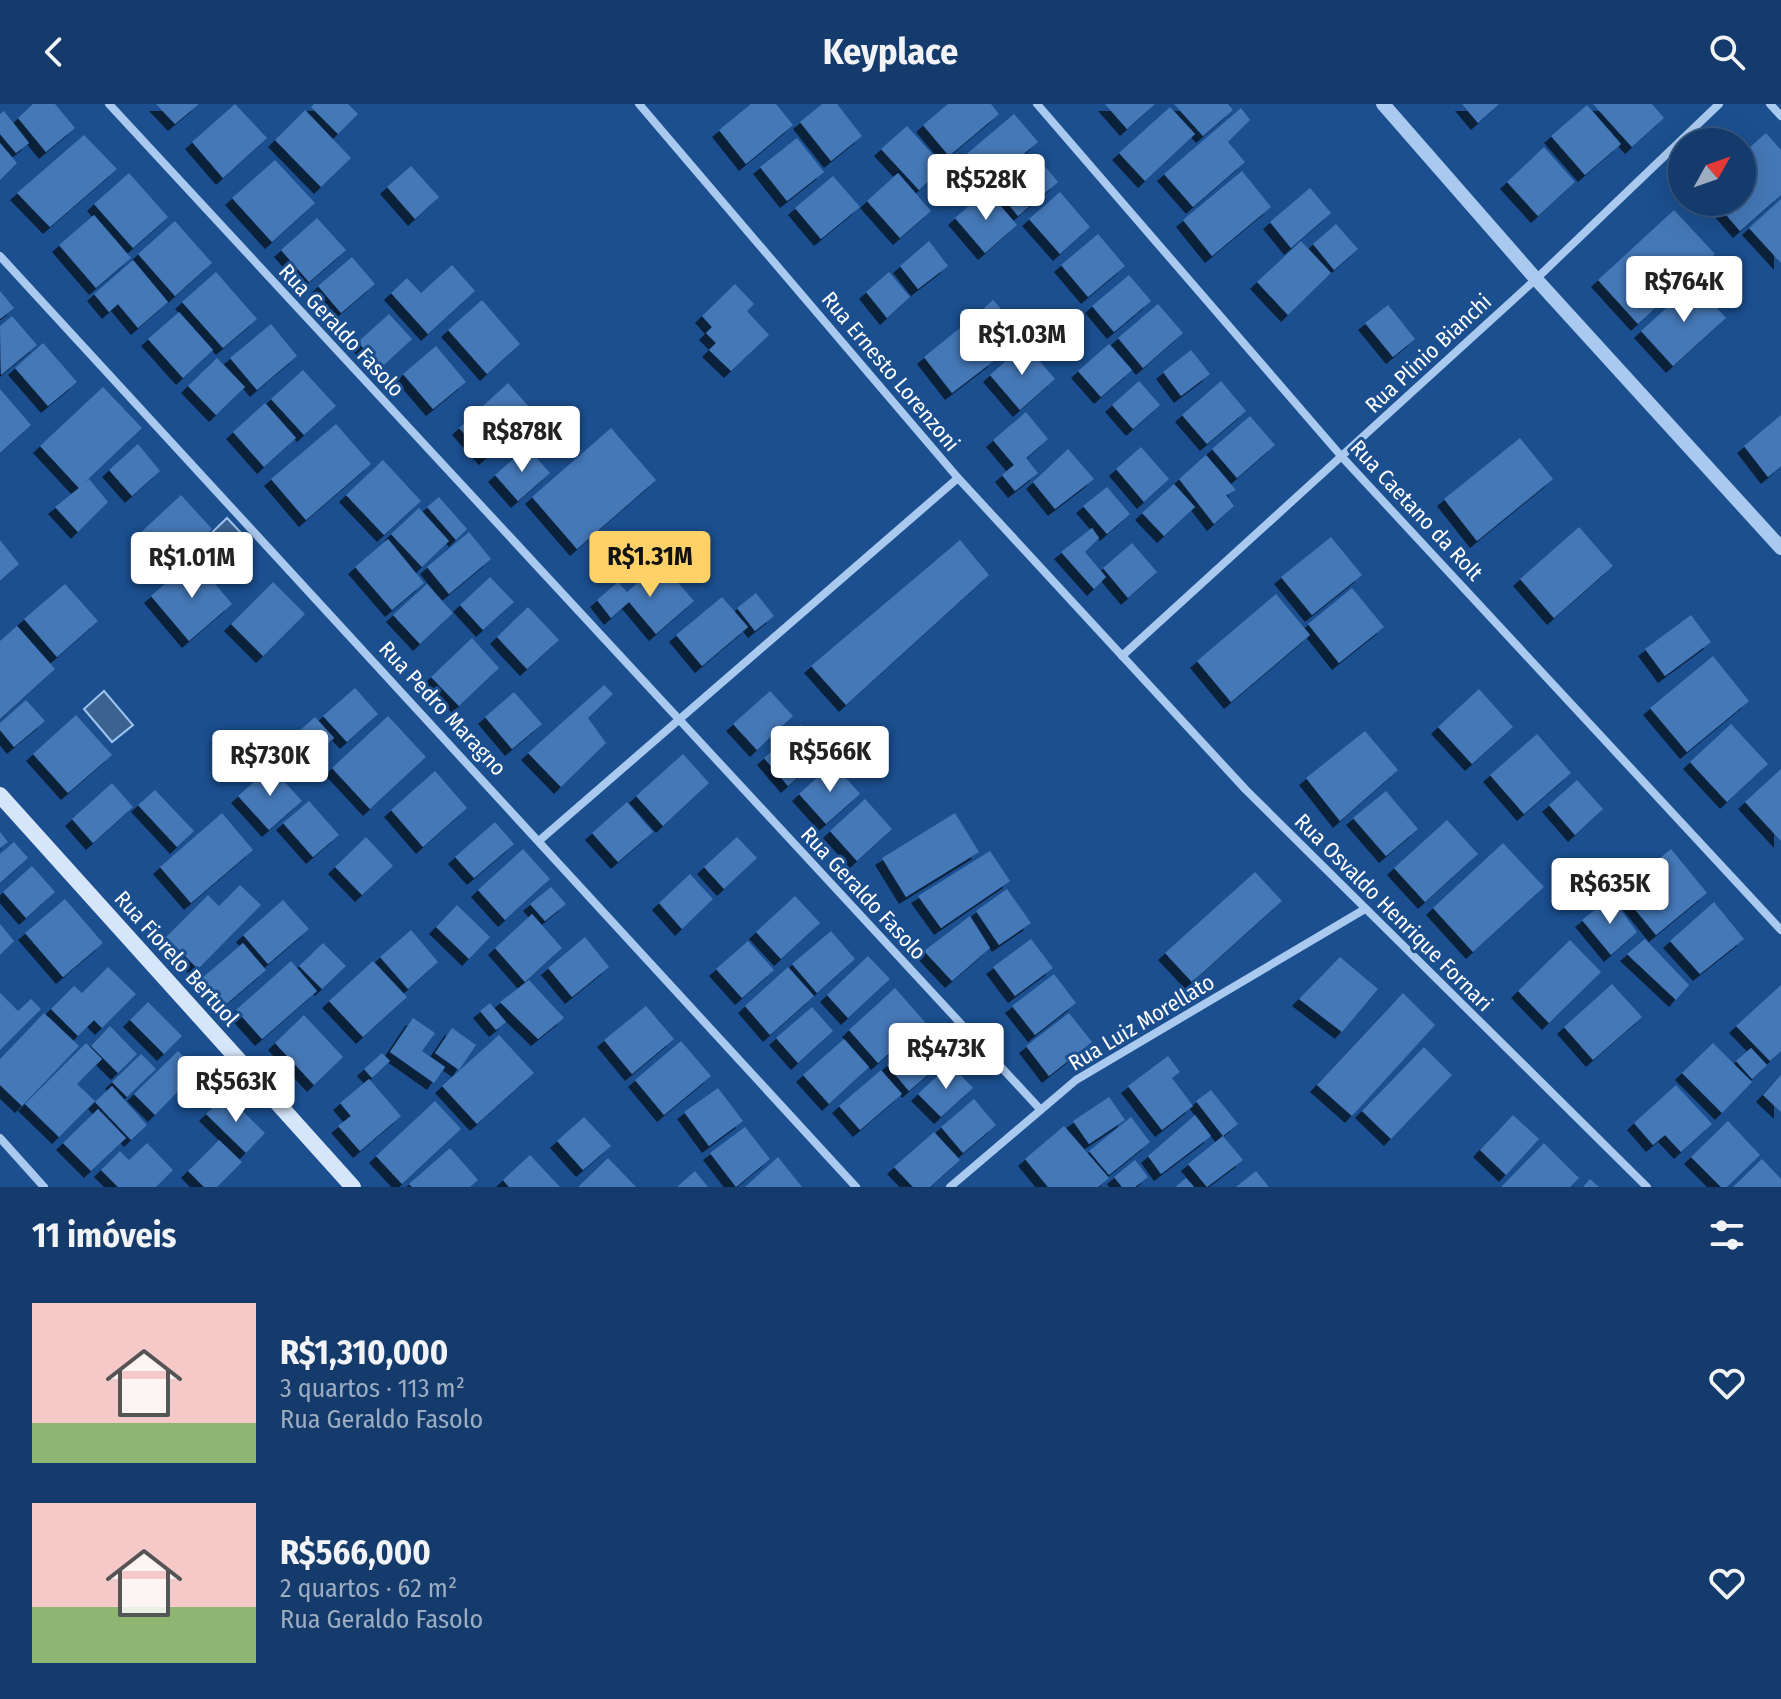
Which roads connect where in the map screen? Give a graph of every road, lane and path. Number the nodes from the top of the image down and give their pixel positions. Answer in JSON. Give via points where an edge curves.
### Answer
{"nodes":[{"id":1,"x":109,"y":104,"type":"edge"},
{"id":2,"x":639,"y":104,"type":"edge"},
{"id":3,"x":1037,"y":104,"type":"edge"},
{"id":4,"x":1383,"y":104,"type":"edge"},
{"id":5,"x":1719,"y":104,"type":"edge"},
{"id":6,"x":1770,"y":104,"type":"edge"},
{"id":7,"x":1781,"y":116,"type":"edge"},
{"id":8,"x":0,"y":256,"type":"edge"},
{"id":9,"x":1536,"y":279,"type":"junction"},
{"id":10,"x":1342,"y":457,"type":"junction"},
{"id":11,"x":958,"y":478,"type":"junction"},
{"id":12,"x":1781,"y":548,"type":"edge"},
{"id":13,"x":1122,"y":656,"type":"junction"},
{"id":14,"x":677,"y":718,"type":"junction"},
{"id":15,"x":0,"y":795,"type":"edge"},
{"id":16,"x":540,"y":840,"type":"junction"},
{"id":17,"x":1365,"y":909,"type":"junction"},
{"id":18,"x":1781,"y":930,"type":"edge"},
{"id":19,"x":1039,"y":1108,"type":"junction"},
{"id":20,"x":0,"y":1138,"type":"edge"},
{"id":21,"x":44,"y":1187,"type":"edge"},
{"id":22,"x":353,"y":1187,"type":"edge"},
{"id":23,"x":856,"y":1187,"type":"edge"},
{"id":24,"x":950,"y":1187,"type":"edge"},
{"id":25,"x":1647,"y":1187,"type":"edge"}],
"edges":[{"from":1,"to":14,"type":"street","name":"Rua Geraldo Fasolo"},
{"from":2,"to":11,"type":"street","name":"Rua Ernesto Lorenzoni"},
{"from":3,"to":10,"type":"street","name":"Rua Caetano da Rolt"},
{"from":4,"to":9,"type":"street"},
{"from":5,"to":9,"type":"street","name":"Rua Plinio Bianchi"},
{"from":6,"to":7,"type":"street"},
{"from":8,"to":16,"type":"street","name":"Rua Pedro Maragno"},
{"from":9,"to":10,"type":"street","name":"Rua Plinio Bianchi"},
{"from":9,"to":12,"type":"street"},
{"from":10,"to":13,"type":"street","name":"Rua Plinio Bianchi"},
{"from":10,"to":18,"type":"street","name":"Rua Caetano da Rolt"},
{"from":11,"to":13,"type":"street","name":"Rua Ernesto Lorenzoni"},
{"from":11,"to":14,"type":"street"},
{"from":13,"to":17,"type":"street","name":"Rua Osvaldo Henrique Fornari"},
{"from":14,"to":16,"type":"street"},
{"from":14,"to":19,"type":"street","name":"Rua Geraldo Fasolo"},
{"from":15,"to":22,"type":"main road","name":"Rua Fiorelo Bertuol"},
{"from":16,"to":23,"type":"street","name":"Rua Pedro Maragno"},
{"from":17,"to":19,"type":"street","name":"Rua Luiz Morellato","via":[[1076,1080]]},
{"from":17,"to":25,"type":"street","name":"Rua Osvaldo Henrique Fornari"},
{"from":19,"to":24,"type":"street","name":"Rua Luiz Morellato"},
{"from":20,"to":21,"type":"street"}]}
